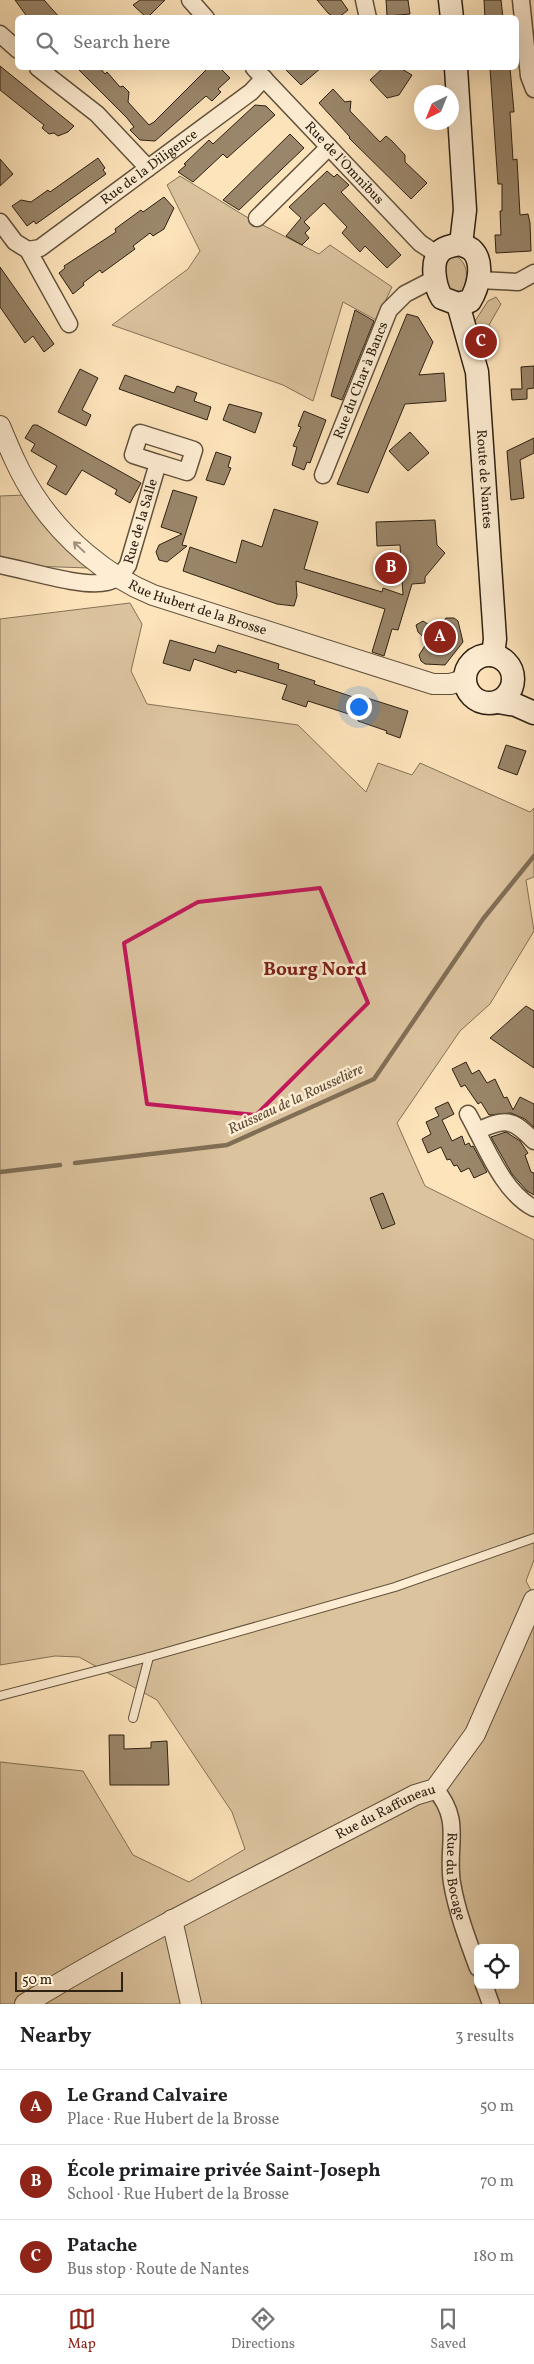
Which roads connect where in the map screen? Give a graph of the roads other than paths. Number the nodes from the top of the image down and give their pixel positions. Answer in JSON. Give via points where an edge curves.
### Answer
{"nodes":[{"id":1,"x":190,"y":0,"type":"edge"},
{"id":2,"x":364,"y":0,"type":"edge"},
{"id":3,"x":450,"y":0,"type":"edge"},
{"id":4,"x":521,"y":0,"type":"edge"},
{"id":5,"x":203,"y":15,"type":"edge"},
{"id":6,"x":367,"y":15,"type":"edge"},
{"id":7,"x":452,"y":15,"type":"edge"},
{"id":8,"x":0,"y":34,"type":"edge"},
{"id":9,"x":15,"y":47,"type":"edge"},
{"id":10,"x":41,"y":70,"type":"edge"},
{"id":11,"x":456,"y":70,"type":"edge"},
{"id":12,"x":259,"y":73,"type":"edge"},
{"id":13,"x":534,"y":89,"type":"edge"},
{"id":14,"x":329,"y":147,"type":"junction"},
{"id":15,"x":148,"y":168,"type":"junction"},
{"id":16,"x":257,"y":218,"type":"dead end"},
{"id":17,"x":0,"y":222,"type":"edge"},
{"id":18,"x":461,"y":244,"type":"junction"},
{"id":19,"x":28,"y":250,"type":"junction"},
{"id":20,"x":438,"y":255,"type":"junction"},
{"id":21,"x":534,"y":274,"type":"edge"},
{"id":22,"x":434,"y":279,"type":"junction"},
{"id":23,"x":478,"y":280,"type":"junction"},
{"id":24,"x":458,"y":304,"type":"junction"},
{"id":25,"x":69,"y":324,"type":"dead end"},
{"id":26,"x":0,"y":426,"type":"edge"},
{"id":27,"x":158,"y":463,"type":"dead end"},
{"id":28,"x":323,"y":475,"type":"dead end"},
{"id":29,"x":0,"y":565,"type":"edge"},
{"id":30,"x":117,"y":577,"type":"junction"},
{"id":31,"x":493,"y":655,"type":"junction"},
{"id":32,"x":465,"y":680,"type":"junction"},
{"id":33,"x":512,"y":684,"type":"junction"},
{"id":34,"x":498,"y":702,"type":"junction"},
{"id":35,"x":532,"y":712,"type":"edge"},
{"id":36,"x":468,"y":1114,"type":"dead end"},
{"id":37,"x":477,"y":1131,"type":"junction"},
{"id":38,"x":534,"y":1141,"type":"edge"},
{"id":39,"x":534,"y":1208,"type":"edge"},
{"id":40,"x":534,"y":1538,"type":"edge"},
{"id":41,"x":534,"y":1600,"type":"edge"},
{"id":42,"x":149,"y":1657,"type":"junction"},
{"id":43,"x":0,"y":1696,"type":"edge"},
{"id":44,"x":133,"y":1718,"type":"dead end"},
{"id":45,"x":435,"y":1789,"type":"junction"},
{"id":46,"x":172,"y":1920,"type":"junction"},
{"id":47,"x":474,"y":1955,"type":"edge"},
{"id":48,"x":485,"y":1989,"type":"edge"},
{"id":49,"x":25,"y":2004,"type":"edge"},
{"id":50,"x":191,"y":2004,"type":"edge"},
{"id":51,"x":491,"y":2004,"type":"edge"}],
"edges":[{"from":1,"to":5,"type":"street"},
{"from":2,"to":6,"type":"street"},
{"from":3,"to":7,"type":"main road"},
{"from":4,"to":13,"type":"street","via":[[528,76]]},
{"from":8,"to":9,"type":"street"},
{"from":10,"to":15,"type":"street","via":[[97,114]]},
{"from":11,"to":18,"type":"main road","via":[[465,210]]},
{"from":12,"to":14,"type":"street","name":"Rue de l'Omnibus"},
{"from":12,"to":15,"type":"street","name":"Rue de la Diligence","via":[[251,92]]},
{"from":14,"to":16,"type":"street"},
{"from":14,"to":20,"type":"street","name":"Rue de l'Omnibus","via":[[420,243]]},
{"from":15,"to":19,"type":"street","name":"Rue de la Diligence","via":[[40,248]]},
{"from":17,"to":19,"type":"street","via":[[15,242]]},
{"from":18,"to":20,"type":"main road","via":[[442,250]]},
{"from":18,"to":23,"type":"main road","via":[[473,251],[478,264]]},
{"from":19,"to":25,"type":"street"},
{"from":20,"to":22,"type":"main road"},
{"from":21,"to":23,"type":"street","via":[[518,282]]},
{"from":22,"to":24,"type":"main road","via":[[442,298]]},
{"from":22,"to":28,"type":"street","name":"Rue du Char à Bancs","via":[[405,294],[389,310]]},
{"from":23,"to":24,"type":"main road","via":[[470,301]]},
{"from":24,"to":31,"type":"main road","name":"Route de Nantes","via":[[477,372],[495,639]]},
{"from":30,"to":26,"type":"street","name":"Rue Hubert de la Brosse","one_way":true,"via":[[80,548],[34,496]]},
{"from":27,"to":30,"type":"street","name":"Rue de la Salle","via":[[128,565]]},
{"from":29,"to":30,"type":"street","via":[[94,583],[109,582]]},
{"from":30,"to":32,"type":"street","name":"Rue Hubert de la Brosse","via":[[153,595],[436,685]]},
{"from":31,"to":32,"type":"main road","via":[[477,658],[470,664]]},
{"from":31,"to":33,"type":"main road","via":[[511,669]]},
{"from":32,"to":34,"type":"main road","via":[[472,696],[489,703]]},
{"from":33,"to":34,"type":"main road","via":[[510,692]]},
{"from":33,"to":35,"type":"main road"},
{"from":34,"to":35,"type":"main road","via":[[516,704]]},
{"from":36,"to":37,"type":"street"},
{"from":37,"to":38,"type":"street","via":[[506,1121],[519,1127]]},
{"from":37,"to":39,"type":"street","via":[[508,1186],[520,1200]]},
{"from":40,"to":42,"type":"lane","via":[[395,1587]]},
{"from":41,"to":45,"type":"street","name":"Rue du Raffuneau","via":[[475,1734]]},
{"from":42,"to":43,"type":"lane"},
{"from":42,"to":44,"type":"lane"},
{"from":45,"to":46,"type":"street","name":"Rue du Raffuneau","via":[[414,1795]]},
{"from":45,"to":47,"type":"street","name":"Rue du Bocage","via":[[452,1817],[452,1883]]},
{"from":46,"to":49,"type":"street","name":"Rue du Raffuneau","via":[[96,1960]]},
{"from":46,"to":50,"type":"street"},
{"from":48,"to":51,"type":"street"}]}
